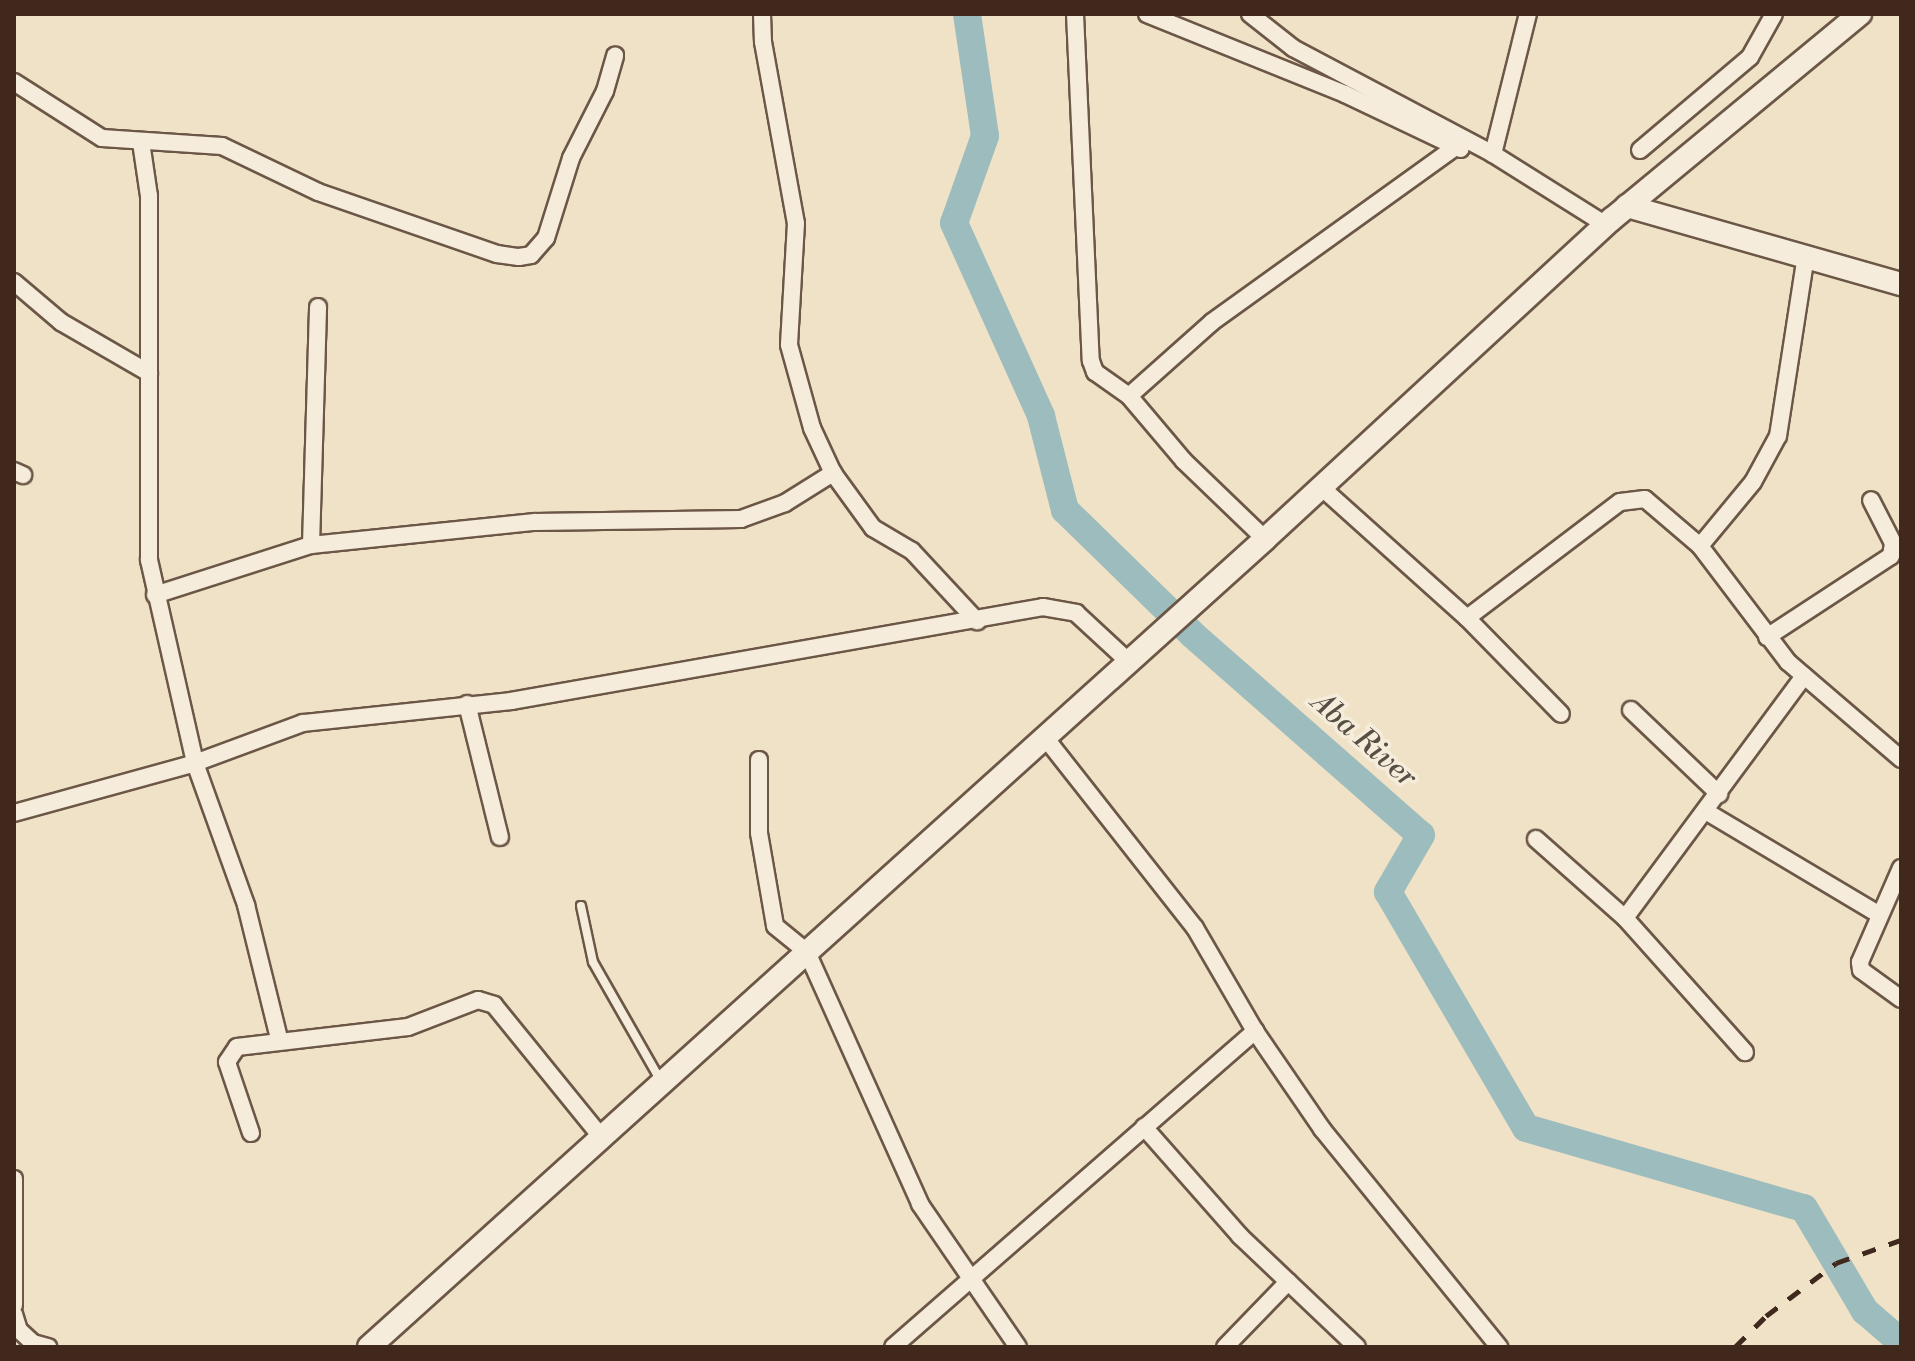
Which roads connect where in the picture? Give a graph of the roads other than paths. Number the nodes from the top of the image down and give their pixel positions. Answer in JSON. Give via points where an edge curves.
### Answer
{"nodes":[{"id":1,"x":762,"y":14,"type":"edge"},
{"id":2,"x":1075,"y":14,"type":"edge"},
{"id":3,"x":1147,"y":14,"type":"edge"},
{"id":4,"x":1250,"y":14,"type":"edge"},
{"id":5,"x":1528,"y":14,"type":"edge"},
{"id":6,"x":1774,"y":14,"type":"edge"},
{"id":7,"x":1860,"y":14,"type":"edge"},
{"id":8,"x":615,"y":55,"type":"dead end"},
{"id":9,"x":14,"y":82,"type":"edge"},
{"id":10,"x":141,"y":142,"type":"junction"},
{"id":11,"x":1454,"y":148,"type":"junction"},
{"id":12,"x":1640,"y":150,"type":"dead end"},
{"id":13,"x":1493,"y":154,"type":"junction"},
{"id":14,"x":1627,"y":206,"type":"junction"},
{"id":15,"x":1606,"y":225,"type":"junction"},
{"id":16,"x":1805,"y":261,"type":"junction"},
{"id":17,"x":14,"y":282,"type":"edge"},
{"id":18,"x":1901,"y":284,"type":"edge"},
{"id":19,"x":318,"y":307,"type":"dead end"},
{"id":20,"x":149,"y":373,"type":"junction"},
{"id":21,"x":1129,"y":396,"type":"junction"},
{"id":22,"x":833,"y":473,"type":"junction"},
{"id":23,"x":1321,"y":487,"type":"junction"},
{"id":24,"x":1871,"y":500,"type":"dead end"},
{"id":25,"x":1265,"y":539,"type":"junction"},
{"id":26,"x":311,"y":545,"type":"junction"},
{"id":27,"x":1700,"y":546,"type":"junction"},
{"id":28,"x":155,"y":595,"type":"junction"},
{"id":29,"x":1467,"y":618,"type":"junction"},
{"id":30,"x":977,"y":621,"type":"junction"},
{"id":31,"x":1767,"y":637,"type":"junction"},
{"id":32,"x":1127,"y":660,"type":"junction"},
{"id":33,"x":1804,"y":676,"type":"junction"},
{"id":34,"x":467,"y":704,"type":"junction"},
{"id":35,"x":1631,"y":710,"type":"dead end"},
{"id":36,"x":1561,"y":714,"type":"dead end"},
{"id":37,"x":1044,"y":736,"type":"junction"},
{"id":38,"x":1901,"y":759,"type":"edge"},
{"id":39,"x":759,"y":760,"type":"dead end"},
{"id":40,"x":195,"y":763,"type":"junction"},
{"id":41,"x":1719,"y":794,"type":"junction"},
{"id":42,"x":15,"y":811,"type":"edge"},
{"id":43,"x":1707,"y":812,"type":"junction"},
{"id":44,"x":500,"y":837,"type":"dead end"},
{"id":45,"x":1536,"y":839,"type":"dead end"},
{"id":46,"x":1901,"y":868,"type":"edge"},
{"id":47,"x":581,"y":906,"type":"dead end"},
{"id":48,"x":1878,"y":914,"type":"junction"},
{"id":49,"x":1625,"y":918,"type":"junction"},
{"id":50,"x":807,"y":952,"type":"junction"},
{"id":51,"x":1901,"y":999,"type":"edge"},
{"id":52,"x":1255,"y":1031,"type":"junction"},
{"id":53,"x":279,"y":1038,"type":"junction"},
{"id":54,"x":1745,"y":1052,"type":"dead end"},
{"id":55,"x":663,"y":1084,"type":"junction"},
{"id":56,"x":1144,"y":1127,"type":"junction"},
{"id":57,"x":251,"y":1133,"type":"dead end"},
{"id":58,"x":603,"y":1139,"type":"junction"},
{"id":59,"x":14,"y":1179,"type":"edge"},
{"id":60,"x":968,"y":1278,"type":"junction"},
{"id":61,"x":1288,"y":1282,"type":"junction"},
{"id":62,"x":14,"y":1305,"type":"edge"},
{"id":63,"x":14,"y":1314,"type":"edge"},
{"id":64,"x":48,"y":1347,"type":"edge"},
{"id":65,"x":369,"y":1347,"type":"edge"},
{"id":66,"x":893,"y":1347,"type":"edge"},
{"id":67,"x":1018,"y":1347,"type":"edge"},
{"id":68,"x":1225,"y":1347,"type":"edge"},
{"id":69,"x":1357,"y":1347,"type":"edge"},
{"id":70,"x":1499,"y":1347,"type":"edge"}],
"edges":[{"from":1,"to":22,"type":"street","via":[[796,223],[789,345],[812,428]]},
{"from":2,"to":21,"type":"street","via":[[1089,351],[1095,372]]},
{"from":3,"to":11,"type":"street","via":[[1345,94]]},
{"from":4,"to":13,"type":"street","via":[[1293,48]]},
{"from":5,"to":13,"type":"street"},
{"from":6,"to":12,"type":"street","via":[[1750,57]]},
{"from":7,"to":14,"type":"street"},
{"from":8,"to":10,"type":"street","via":[[605,91],[571,158],[546,238],[531,255],[497,254],[318,192],[222,146],[196,140]]},
{"from":9,"to":10,"type":"street","via":[[102,138]]},
{"from":10,"to":20,"type":"street","via":[[149,196]]},
{"from":11,"to":13,"type":"street"},
{"from":11,"to":21,"type":"street","via":[[1212,322]]},
{"from":13,"to":15,"type":"street"},
{"from":14,"to":15,"type":"street"},
{"from":14,"to":16,"type":"street"},
{"from":15,"to":23,"type":"street"},
{"from":16,"to":18,"type":"street"},
{"from":16,"to":27,"type":"street","via":[[1778,436],[1753,482]]},
{"from":17,"to":20,"type":"street","via":[[61,322]]},
{"from":19,"to":26,"type":"street"},
{"from":20,"to":28,"type":"street","via":[[149,560]]},
{"from":21,"to":25,"type":"street","via":[[1184,461]]},
{"from":22,"to":26,"type":"street","via":[[785,503],[741,519],[535,522]]},
{"from":22,"to":30,"type":"street","via":[[873,528],[912,551]]},
{"from":23,"to":25,"type":"street"},
{"from":23,"to":29,"type":"street"},
{"from":24,"to":31,"type":"street","via":[[1893,543],[1891,556]]},
{"from":25,"to":32,"type":"street"},
{"from":26,"to":28,"type":"street"},
{"from":27,"to":29,"type":"street","via":[[1658,506],[1632,498]]},
{"from":27,"to":31,"type":"street"},
{"from":28,"to":40,"type":"street"},
{"from":29,"to":36,"type":"street"},
{"from":30,"to":32,"type":"street","via":[[1060,608],[1084,619]]},
{"from":30,"to":34,"type":"street","via":[[511,701]]},
{"from":31,"to":33,"type":"street"},
{"from":32,"to":37,"type":"street"},
{"from":33,"to":38,"type":"street"},
{"from":33,"to":41,"type":"street"},
{"from":34,"to":40,"type":"street","via":[[303,723]]},
{"from":34,"to":44,"type":"street"},
{"from":35,"to":41,"type":"street"},
{"from":37,"to":50,"type":"street"},
{"from":37,"to":52,"type":"street","via":[[1195,928]]},
{"from":39,"to":50,"type":"street","via":[[759,833],[770,913],[785,937]]},
{"from":40,"to":42,"type":"street"},
{"from":40,"to":53,"type":"street","via":[[246,905]]},
{"from":41,"to":43,"type":"street"},
{"from":43,"to":48,"type":"street"},
{"from":43,"to":49,"type":"street"},
{"from":45,"to":49,"type":"street"},
{"from":46,"to":48,"type":"street"},
{"from":47,"to":55,"type":"lane","via":[[593,962]]},
{"from":48,"to":51,"type":"street","via":[[1862,951],[1861,970]]},
{"from":49,"to":54,"type":"street"},
{"from":50,"to":55,"type":"street"},
{"from":50,"to":60,"type":"street","via":[[920,1204]]},
{"from":52,"to":56,"type":"street"},
{"from":52,"to":70,"type":"street","via":[[1322,1129]]},
{"from":53,"to":57,"type":"street","via":[[237,1047],[229,1054]]},
{"from":53,"to":58,"type":"street","via":[[395,1029],[486,1000]]},
{"from":55,"to":58,"type":"street"},
{"from":56,"to":60,"type":"street"},
{"from":56,"to":61,"type":"street"},
{"from":58,"to":65,"type":"street"},
{"from":59,"to":62,"type":"street"},
{"from":60,"to":66,"type":"street"},
{"from":60,"to":67,"type":"street"},
{"from":61,"to":68,"type":"street"},
{"from":61,"to":69,"type":"street"},
{"from":63,"to":64,"type":"street","via":[[19,1330],[33,1343]]}]}
